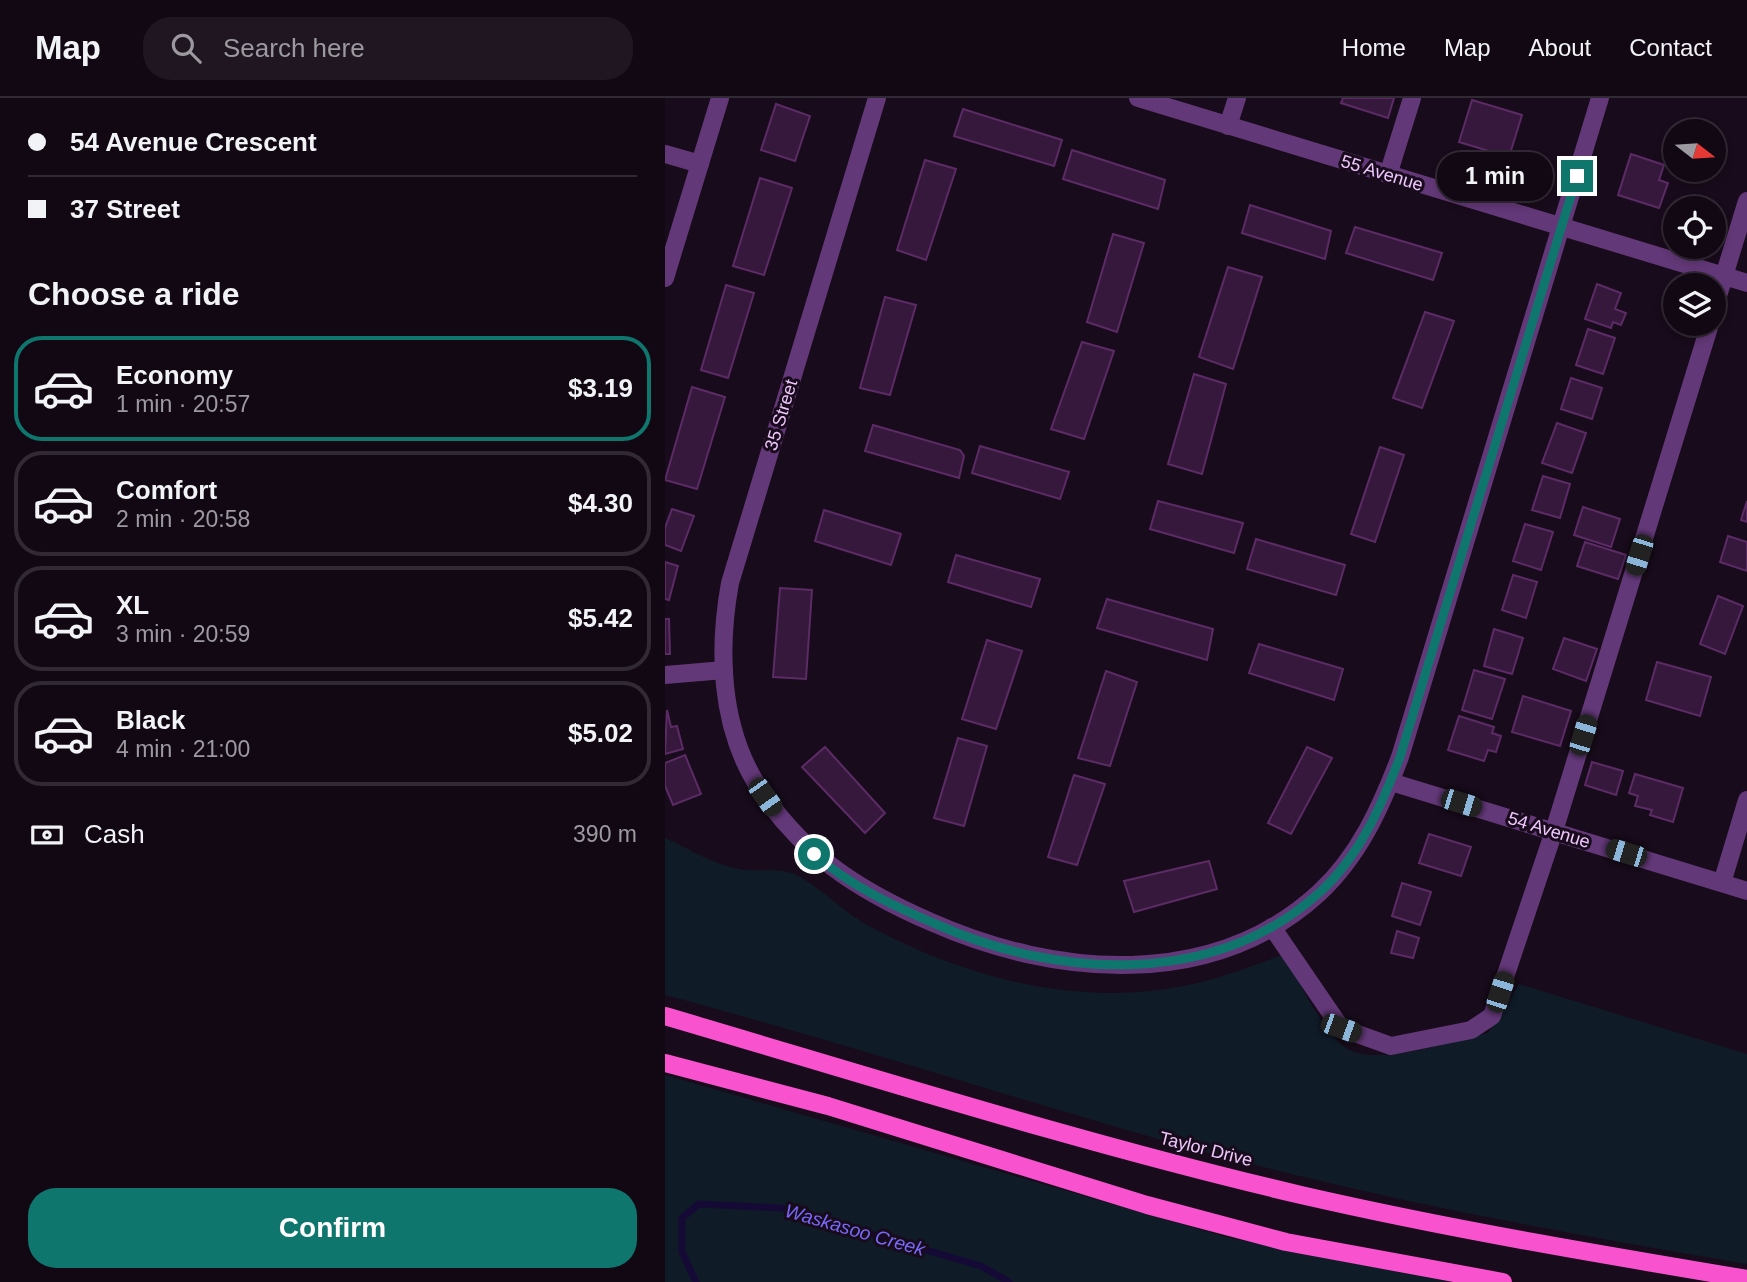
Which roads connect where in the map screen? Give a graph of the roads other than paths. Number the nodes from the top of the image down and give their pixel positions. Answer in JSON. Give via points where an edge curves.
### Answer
{"nodes":[{"id":1,"x":720,"y":98,"type":"edge"},
{"id":2,"x":877,"y":98,"type":"edge"},
{"id":3,"x":1138,"y":98,"type":"edge"},
{"id":4,"x":1237,"y":98,"type":"edge"},
{"id":5,"x":1412,"y":98,"type":"edge"},
{"id":6,"x":1600,"y":98,"type":"edge"},
{"id":7,"x":1228,"y":126,"type":"junction"},
{"id":8,"x":665,"y":153,"type":"edge"},
{"id":9,"x":700,"y":164,"type":"junction"},
{"id":10,"x":1388,"y":175,"type":"junction"},
{"id":11,"x":1747,"y":201,"type":"edge"},
{"id":12,"x":1561,"y":227,"type":"junction"},
{"id":13,"x":1715,"y":273,"type":"edge"},
{"id":14,"x":1726,"y":273,"type":"edge"},
{"id":15,"x":1726,"y":276,"type":"edge"},
{"id":16,"x":665,"y":278,"type":"edge"},
{"id":17,"x":1747,"y":283,"type":"edge"},
{"id":18,"x":1706,"y":336,"type":"edge"},
{"id":19,"x":724,"y":670,"type":"junction"},
{"id":20,"x":665,"y":675,"type":"edge"},
{"id":21,"x":1391,"y":782,"type":"junction"},
{"id":22,"x":1747,"y":800,"type":"edge"},
{"id":23,"x":1554,"y":831,"type":"junction"},
{"id":24,"x":1722,"y":883,"type":"junction"},
{"id":25,"x":1747,"y":891,"type":"edge"},
{"id":26,"x":1272,"y":927,"type":"junction"},
{"id":27,"x":665,"y":1016,"type":"edge"},
{"id":28,"x":665,"y":1063,"type":"edge"},
{"id":29,"x":1747,"y":1279,"type":"edge"},
{"id":30,"x":1503,"y":1282,"type":"edge"}],
"edges":[{"from":1,"to":9,"type":"street"},
{"from":2,"to":19,"type":"street","name":"35 Street","via":[[730,583]]},
{"from":3,"to":7,"type":"street","name":"55 Avenue"},
{"from":4,"to":7,"type":"street"},
{"from":5,"to":10,"type":"street"},
{"from":6,"to":12,"type":"street","name":"35 Street"},
{"from":7,"to":10,"type":"street","name":"55 Avenue"},
{"from":8,"to":9,"type":"street"},
{"from":9,"to":16,"type":"street"},
{"from":10,"to":12,"type":"street","name":"55 Avenue"},
{"from":11,"to":14,"type":"street"},
{"from":12,"to":13,"type":"street","name":"55 Avenue"},
{"from":12,"to":21,"type":"street","name":"35 Street"},
{"from":15,"to":17,"type":"street","name":"55 Avenue"},
{"from":18,"to":23,"type":"street"},
{"from":19,"to":20,"type":"street"},
{"from":19,"to":26,"type":"street","name":"35 Street","via":[[734,737],[755,782],[776,812],[799,841],[829,867],[903,910],[993,947],[1080,964],[1159,964],[1224,949]]},
{"from":21,"to":23,"type":"street","name":"54 Avenue"},
{"from":21,"to":26,"type":"street","name":"35 Street","via":[[1375,819],[1341,868],[1321,891]]},
{"from":22,"to":24,"type":"street"},
{"from":23,"to":24,"type":"street","name":"54 Avenue"},
{"from":23,"to":26,"type":"street","via":[[1492,1016],[1471,1030],[1391,1046],[1341,1028]]},
{"from":24,"to":25,"type":"street","name":"54 Avenue"},
{"from":27,"to":29,"type":"main road","name":"Taylor Drive","via":[[1161,1160],[1301,1195],[1509,1239]]},
{"from":28,"to":30,"type":"main road","via":[[828,1106],[1147,1205],[1286,1242]]}]}
